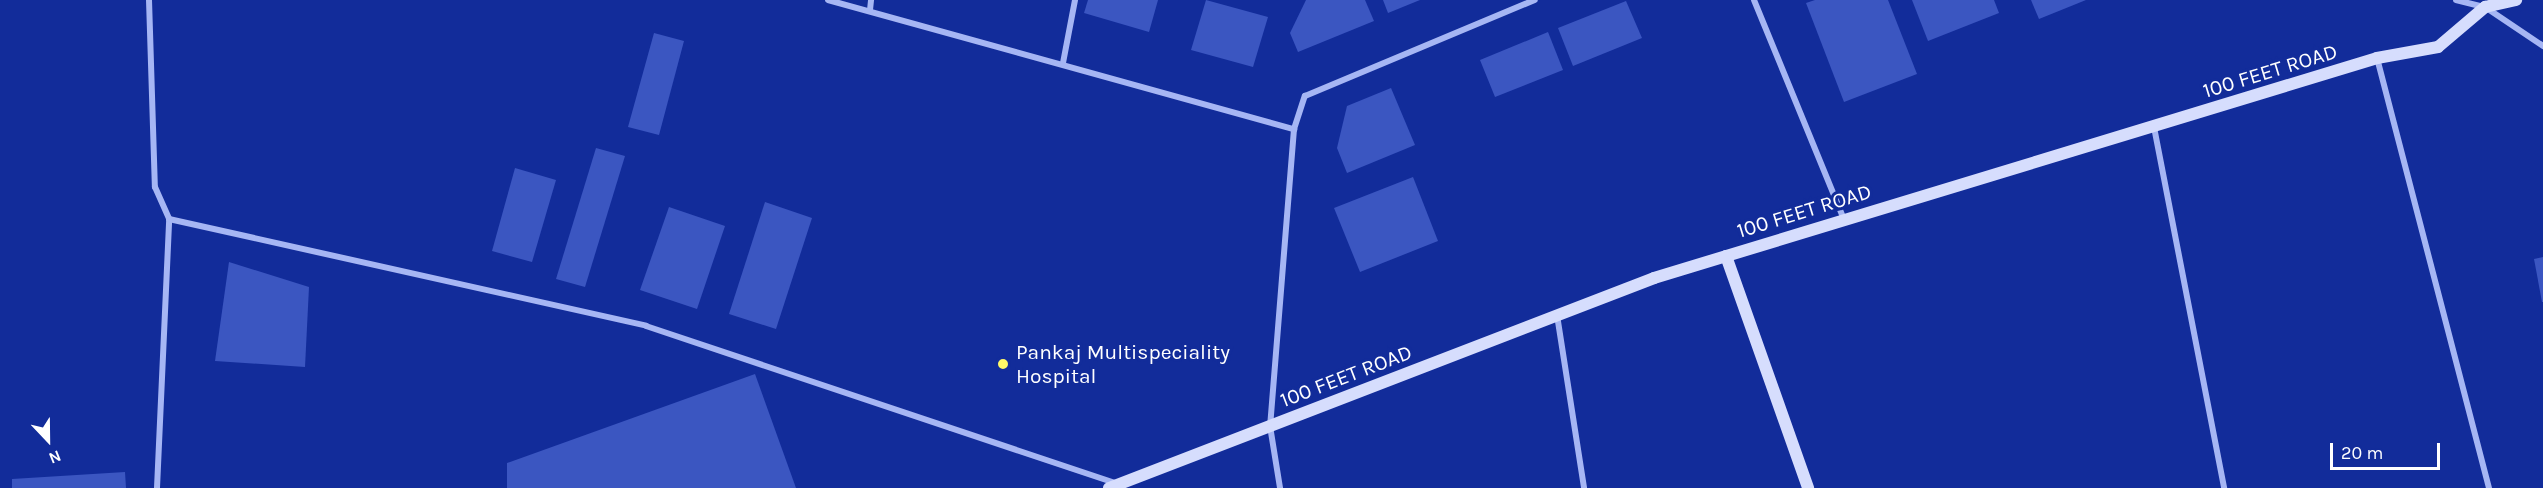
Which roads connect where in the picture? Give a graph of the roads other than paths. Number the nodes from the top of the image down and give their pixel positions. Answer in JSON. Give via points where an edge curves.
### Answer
{"nodes":[{"id":1,"x":149,"y":0,"type":"edge"},
{"id":2,"x":828,"y":0,"type":"edge"},
{"id":3,"x":871,"y":0,"type":"edge"},
{"id":4,"x":1075,"y":0,"type":"edge"},
{"id":5,"x":1535,"y":0,"type":"edge"},
{"id":6,"x":1754,"y":0,"type":"edge"},
{"id":7,"x":2456,"y":0,"type":"edge"},
{"id":8,"x":2516,"y":0,"type":"edge"},
{"id":9,"x":2485,"y":4,"type":"edge"},
{"id":10,"x":870,"y":10,"type":"junction"},
{"id":11,"x":2543,"y":46,"type":"edge"},
{"id":12,"x":2377,"y":58,"type":"junction"},
{"id":13,"x":1063,"y":63,"type":"junction"},
{"id":14,"x":2154,"y":127,"type":"junction"},
{"id":15,"x":1294,"y":129,"type":"junction"},
{"id":16,"x":169,"y":219,"type":"junction"},
{"id":17,"x":1844,"y":219,"type":"junction"},
{"id":18,"x":1726,"y":256,"type":"junction"},
{"id":19,"x":1557,"y":315,"type":"junction"},
{"id":20,"x":1270,"y":426,"type":"junction"},
{"id":21,"x":1113,"y":486,"type":"edge"},
{"id":22,"x":156,"y":488,"type":"edge"},
{"id":23,"x":1280,"y":488,"type":"edge"},
{"id":24,"x":1584,"y":488,"type":"edge"},
{"id":25,"x":1808,"y":488,"type":"edge"},
{"id":26,"x":2224,"y":488,"type":"edge"},
{"id":27,"x":2489,"y":488,"type":"edge"}],
"edges":[{"from":1,"to":16,"type":"street","via":[[155,187]]},
{"from":2,"to":10,"type":"street"},
{"from":3,"to":10,"type":"street"},
{"from":4,"to":13,"type":"street"},
{"from":5,"to":15,"type":"street","via":[[1305,96]]},
{"from":6,"to":17,"type":"street"},
{"from":7,"to":9,"type":"street"},
{"from":8,"to":9,"type":"main road","name":"100 FEET ROAD"},
{"from":9,"to":11,"type":"street"},
{"from":9,"to":12,"type":"main road","name":"100 FEET ROAD","via":[[2438,47]]},
{"from":10,"to":13,"type":"street"},
{"from":12,"to":14,"type":"main road","name":"100 FEET ROAD"},
{"from":12,"to":27,"type":"street"},
{"from":13,"to":15,"type":"street"},
{"from":14,"to":17,"type":"main road","name":"100 FEET ROAD"},
{"from":14,"to":26,"type":"street"},
{"from":15,"to":20,"type":"street"},
{"from":16,"to":21,"type":"street","via":[[646,326]]},
{"from":16,"to":22,"type":"street"},
{"from":17,"to":18,"type":"main road","name":"100 FEET ROAD"},
{"from":18,"to":19,"type":"main road","name":"100 FEET ROAD"},
{"from":18,"to":25,"type":"main road"},
{"from":19,"to":20,"type":"main road","name":"100 FEET ROAD"},
{"from":19,"to":24,"type":"street"},
{"from":20,"to":21,"type":"main road","name":"100 FEET ROAD"},
{"from":20,"to":23,"type":"street"}]}
